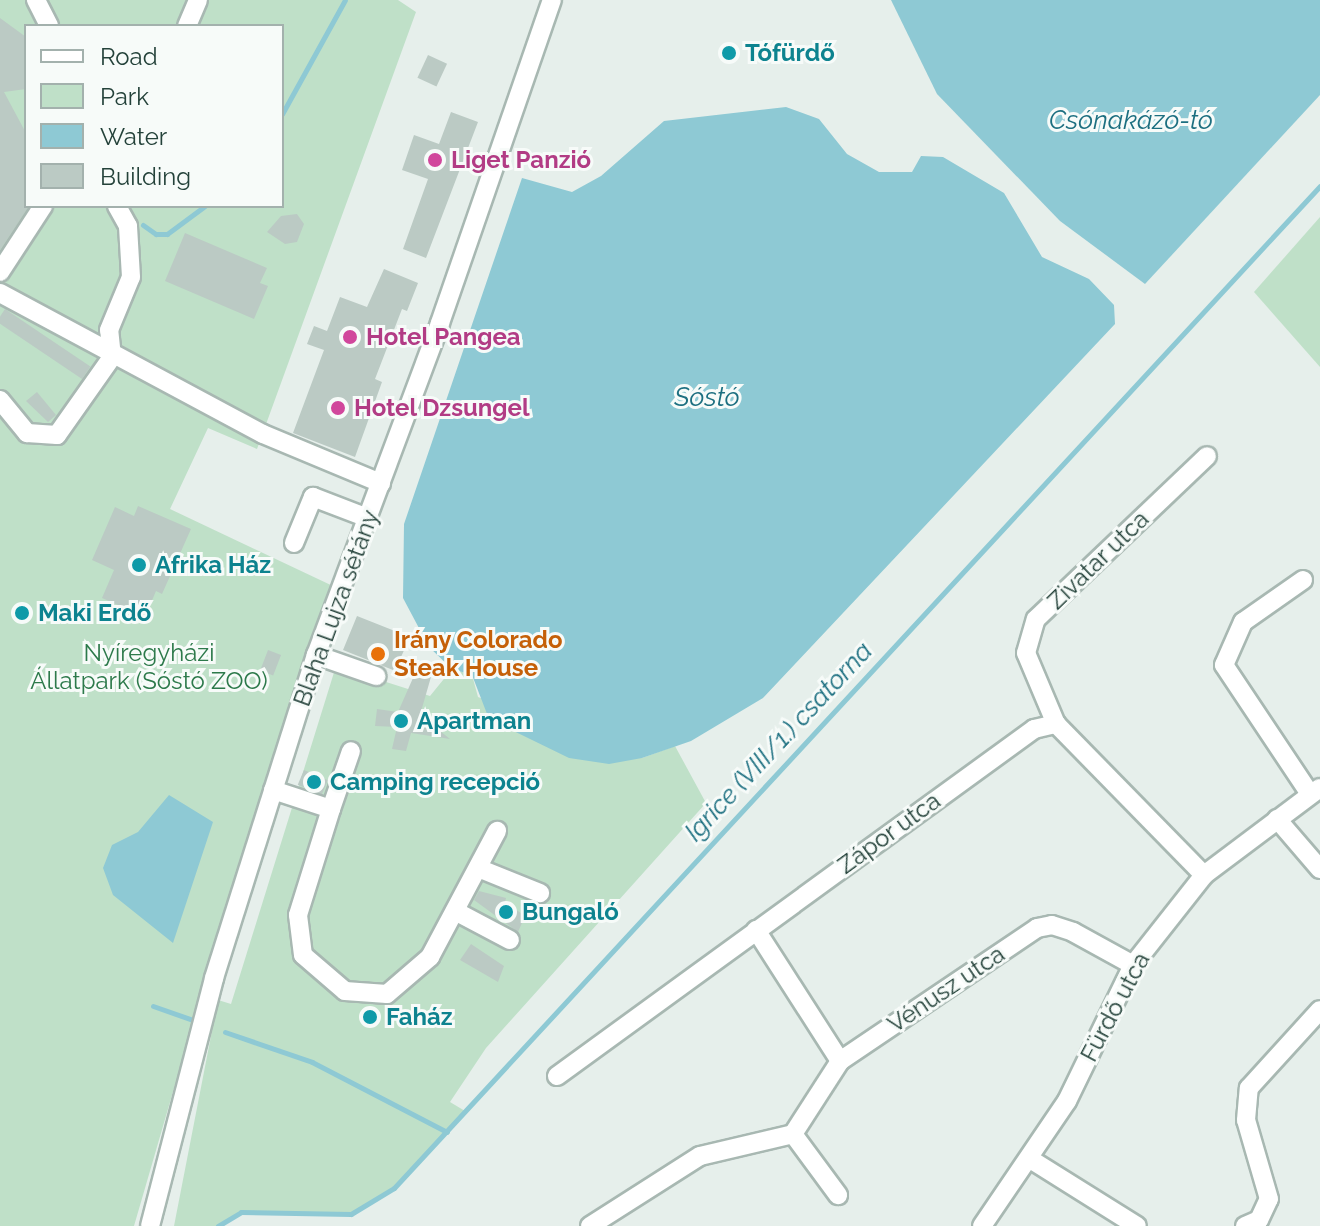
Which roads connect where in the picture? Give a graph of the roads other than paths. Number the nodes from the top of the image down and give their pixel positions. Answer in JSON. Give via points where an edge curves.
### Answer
{"nodes":[{"id":1,"x":36,"y":0,"type":"edge"},
{"id":2,"x":198,"y":0,"type":"edge"},
{"id":3,"x":552,"y":0,"type":"edge"},
{"id":4,"x":48,"y":24,"type":"edge"},
{"id":5,"x":188,"y":24,"type":"edge"},
{"id":6,"x":42,"y":208,"type":"edge"},
{"id":7,"x":118,"y":208,"type":"edge"},
{"id":8,"x":0,"y":272,"type":"edge"},
{"id":9,"x":0,"y":293,"type":"edge"},
{"id":10,"x":112,"y":357,"type":"junction"},
{"id":11,"x":0,"y":400,"type":"edge"},
{"id":12,"x":1207,"y":456,"type":"dead end"},
{"id":13,"x":381,"y":483,"type":"junction"},
{"id":14,"x":368,"y":518,"type":"junction"},
{"id":15,"x":294,"y":543,"type":"dead end"},
{"id":16,"x":1303,"y":580,"type":"dead end"},
{"id":17,"x":316,"y":655,"type":"junction"},
{"id":18,"x":376,"y":676,"type":"dead end"},
{"id":19,"x":1056,"y":724,"type":"junction"},
{"id":20,"x":351,"y":751,"type":"dead end"},
{"id":21,"x":273,"y":790,"type":"junction"},
{"id":22,"x":1315,"y":791,"type":"edge"},
{"id":23,"x":331,"y":809,"type":"junction"},
{"id":24,"x":1277,"y":819,"type":"junction"},
{"id":25,"x":497,"y":831,"type":"dead end"},
{"id":26,"x":478,"y":868,"type":"junction"},
{"id":27,"x":1320,"y":869,"type":"edge"},
{"id":28,"x":1204,"y":875,"type":"junction"},
{"id":29,"x":540,"y":893,"type":"dead end"},
{"id":30,"x":455,"y":911,"type":"junction"},
{"id":31,"x":756,"y":930,"type":"junction"},
{"id":32,"x":510,"y":940,"type":"dead end"},
{"id":33,"x":1133,"y":965,"type":"junction"},
{"id":34,"x":1320,"y":1010,"type":"edge"},
{"id":35,"x":840,"y":1061,"type":"junction"},
{"id":36,"x":557,"y":1076,"type":"dead end"},
{"id":37,"x":793,"y":1134,"type":"junction"},
{"id":38,"x":1030,"y":1159,"type":"junction"},
{"id":39,"x":838,"y":1195,"type":"dead end"},
{"id":40,"x":593,"y":1225,"type":"edge"},
{"id":41,"x":150,"y":1226,"type":"edge"},
{"id":42,"x":982,"y":1226,"type":"edge"},
{"id":43,"x":1137,"y":1226,"type":"edge"},
{"id":44,"x":1245,"y":1226,"type":"edge"}],
"edges":[{"from":1,"to":4,"type":"street"},
{"from":2,"to":5,"type":"street"},
{"from":3,"to":13,"type":"street","name":"Blaha Lujza sétány"},
{"from":6,"to":8,"type":"street"},
{"from":7,"to":10,"type":"street","via":[[128,226],[131,277],[109,330]]},
{"from":9,"to":10,"type":"street"},
{"from":10,"to":11,"type":"street","via":[[57,435],[27,433]]},
{"from":10,"to":13,"type":"street","via":[[263,434]]},
{"from":12,"to":19,"type":"street","name":"Zivatar utca","via":[[1036,619],[1026,653]]},
{"from":13,"to":14,"type":"street","name":"Blaha Lujza sétány"},
{"from":14,"to":15,"type":"street","via":[[313,497]]},
{"from":14,"to":17,"type":"street","name":"Blaha Lujza sétány"},
{"from":16,"to":22,"type":"street","via":[[1243,622],[1224,665]]},
{"from":17,"to":18,"type":"street"},
{"from":17,"to":21,"type":"street","name":"Blaha Lujza sétány"},
{"from":19,"to":28,"type":"street"},
{"from":19,"to":31,"type":"street","name":"Zápor utca","via":[[1034,729]]},
{"from":20,"to":23,"type":"street"},
{"from":21,"to":23,"type":"street"},
{"from":21,"to":41,"type":"street","name":"Blaha Lujza sétány","via":[[214,978]]},
{"from":22,"to":24,"type":"street","name":"Fürdő utca"},
{"from":23,"to":30,"type":"street","via":[[298,915],[303,955],[345,991],[387,994],[430,957]]},
{"from":24,"to":27,"type":"street"},
{"from":24,"to":28,"type":"street","name":"Fürdő utca"},
{"from":25,"to":26,"type":"street"},
{"from":26,"to":29,"type":"street"},
{"from":26,"to":30,"type":"street"},
{"from":28,"to":33,"type":"street","name":"Fürdő utca"},
{"from":30,"to":32,"type":"street"},
{"from":31,"to":35,"type":"street"},
{"from":31,"to":36,"type":"street","name":"Zápor utca"},
{"from":33,"to":35,"type":"street","name":"Vénusz utca","via":[[1073,932],[1052,925],[1037,928]]},
{"from":33,"to":38,"type":"street","name":"Fürdő utca","via":[[1067,1101]]},
{"from":34,"to":44,"type":"street","via":[[1249,1088],[1246,1120],[1269,1199],[1259,1220]]},
{"from":35,"to":37,"type":"street","name":"Vénusz utca"},
{"from":37,"to":39,"type":"street"},
{"from":37,"to":40,"type":"street","via":[[700,1156]]},
{"from":38,"to":42,"type":"street","name":"Fürdő utca"},
{"from":38,"to":43,"type":"street"}]}
